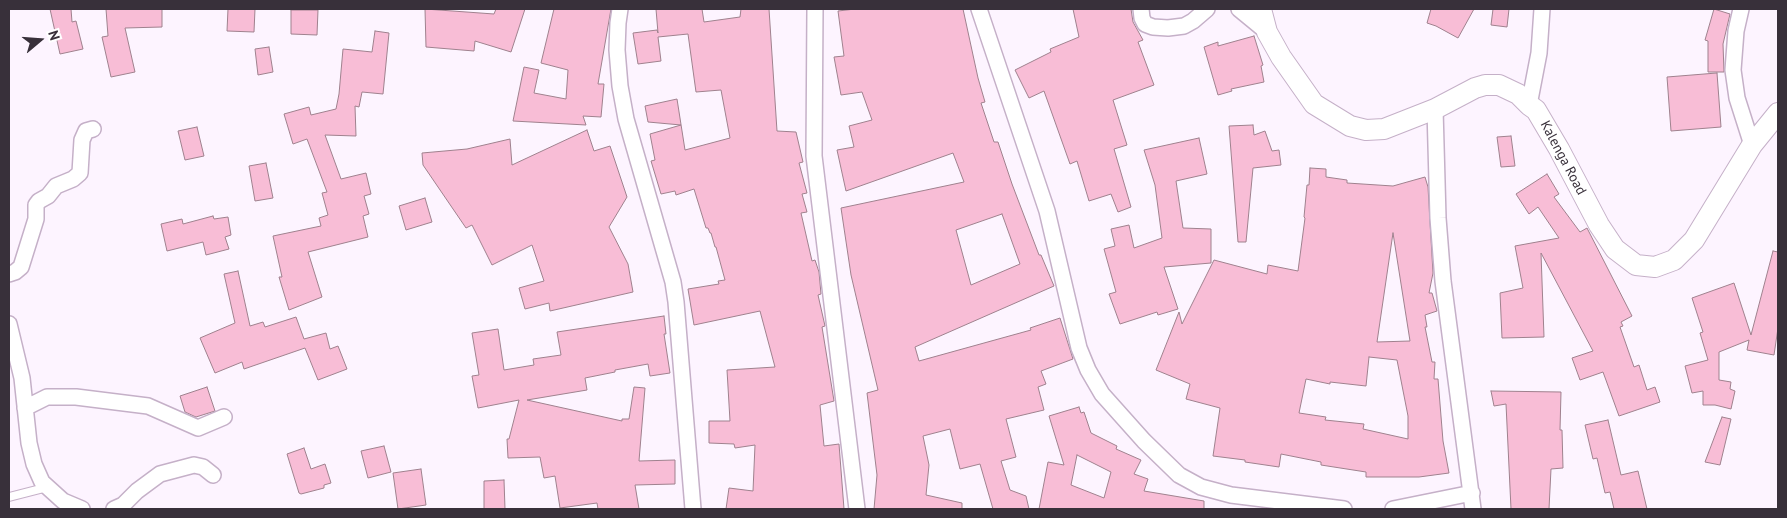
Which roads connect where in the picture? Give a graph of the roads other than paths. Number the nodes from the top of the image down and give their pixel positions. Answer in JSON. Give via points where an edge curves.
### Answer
{"nodes":[{"id":1,"x":620,"y":9,"type":"edge"},
{"id":2,"x":815,"y":9,"type":"edge"},
{"id":3,"x":979,"y":9,"type":"edge"},
{"id":4,"x":1141,"y":9,"type":"edge"},
{"id":5,"x":1208,"y":9,"type":"edge"},
{"id":6,"x":1239,"y":9,"type":"edge"},
{"id":7,"x":1261,"y":9,"type":"edge"},
{"id":8,"x":1542,"y":9,"type":"edge"},
{"id":9,"x":1741,"y":9,"type":"edge"},
{"id":10,"x":1267,"y":32,"type":"junction"},
{"id":11,"x":1529,"y":105,"type":"junction"},
{"id":12,"x":1435,"y":109,"type":"junction"},
{"id":13,"x":1778,"y":113,"type":"edge"},
{"id":14,"x":93,"y":129,"type":"dead end"},
{"id":15,"x":1752,"y":145,"type":"junction"},
{"id":16,"x":9,"y":274,"type":"edge"},
{"id":17,"x":9,"y":324,"type":"edge"},
{"id":18,"x":25,"y":408,"type":"junction"},
{"id":19,"x":224,"y":417,"type":"dead end"},
{"id":20,"x":213,"y":475,"type":"dead end"},
{"id":21,"x":48,"y":487,"type":"junction"},
{"id":22,"x":1472,"y":493,"type":"junction"},
{"id":23,"x":9,"y":497,"type":"edge"},
{"id":24,"x":82,"y":509,"type":"edge"},
{"id":25,"x":114,"y":509,"type":"edge"},
{"id":26,"x":692,"y":509,"type":"edge"},
{"id":27,"x":857,"y":509,"type":"edge"},
{"id":28,"x":1344,"y":509,"type":"edge"},
{"id":29,"x":1393,"y":509,"type":"edge"},
{"id":30,"x":1473,"y":509,"type":"edge"}],
"edges":[{"from":1,"to":26,"type":"street","via":[[617,50],[626,119],[676,302]]},
{"from":2,"to":27,"type":"street","via":[[814,156]]},
{"from":3,"to":28,"type":"street","via":[[1047,211],[1079,348],[1102,394],[1179,475],[1201,487],[1231,495]]},
{"from":4,"to":5,"type":"street","via":[[1144,24],[1168,28],[1184,26]]},
{"from":6,"to":10,"type":"street"},
{"from":7,"to":10,"type":"main road","name":"Kalenga Road"},
{"from":8,"to":11,"type":"street","via":[[1539,53]]},
{"from":9,"to":15,"type":"street","via":[[1733,70],[1737,98]]},
{"from":10,"to":12,"type":"main road","name":"Kalenga Road","via":[[1314,104],[1350,126],[1366,130],[1384,129]]},
{"from":11,"to":12,"type":"main road","name":"Kalenga Road","via":[[1518,94],[1499,85],[1475,88]]},
{"from":11,"to":15,"type":"main road","name":"Kalenga Road","via":[[1541,118],[1604,233],[1615,249],[1636,265],[1655,267],[1674,260],[1694,240]]},
{"from":12,"to":22,"type":"street","via":[[1443,281]]},
{"from":13,"to":15,"type":"main road","name":"Kalenga Road"},
{"from":14,"to":16,"type":"street","via":[[86,131],[82,140],[77,177],[56,186],[36,205],[36,219],[21,267]]},
{"from":17,"to":18,"type":"street","via":[[22,378]]},
{"from":18,"to":19,"type":"street","via":[[47,397],[76,397],[148,406],[198,428]]},
{"from":18,"to":21,"type":"street","via":[[34,464],[42,482]]},
{"from":20,"to":25,"type":"street","via":[[194,465],[160,474]]},
{"from":21,"to":23,"type":"lane"},
{"from":21,"to":24,"type":"street","via":[[63,501]]},
{"from":22,"to":29,"type":"street"},
{"from":22,"to":30,"type":"street"}]}
